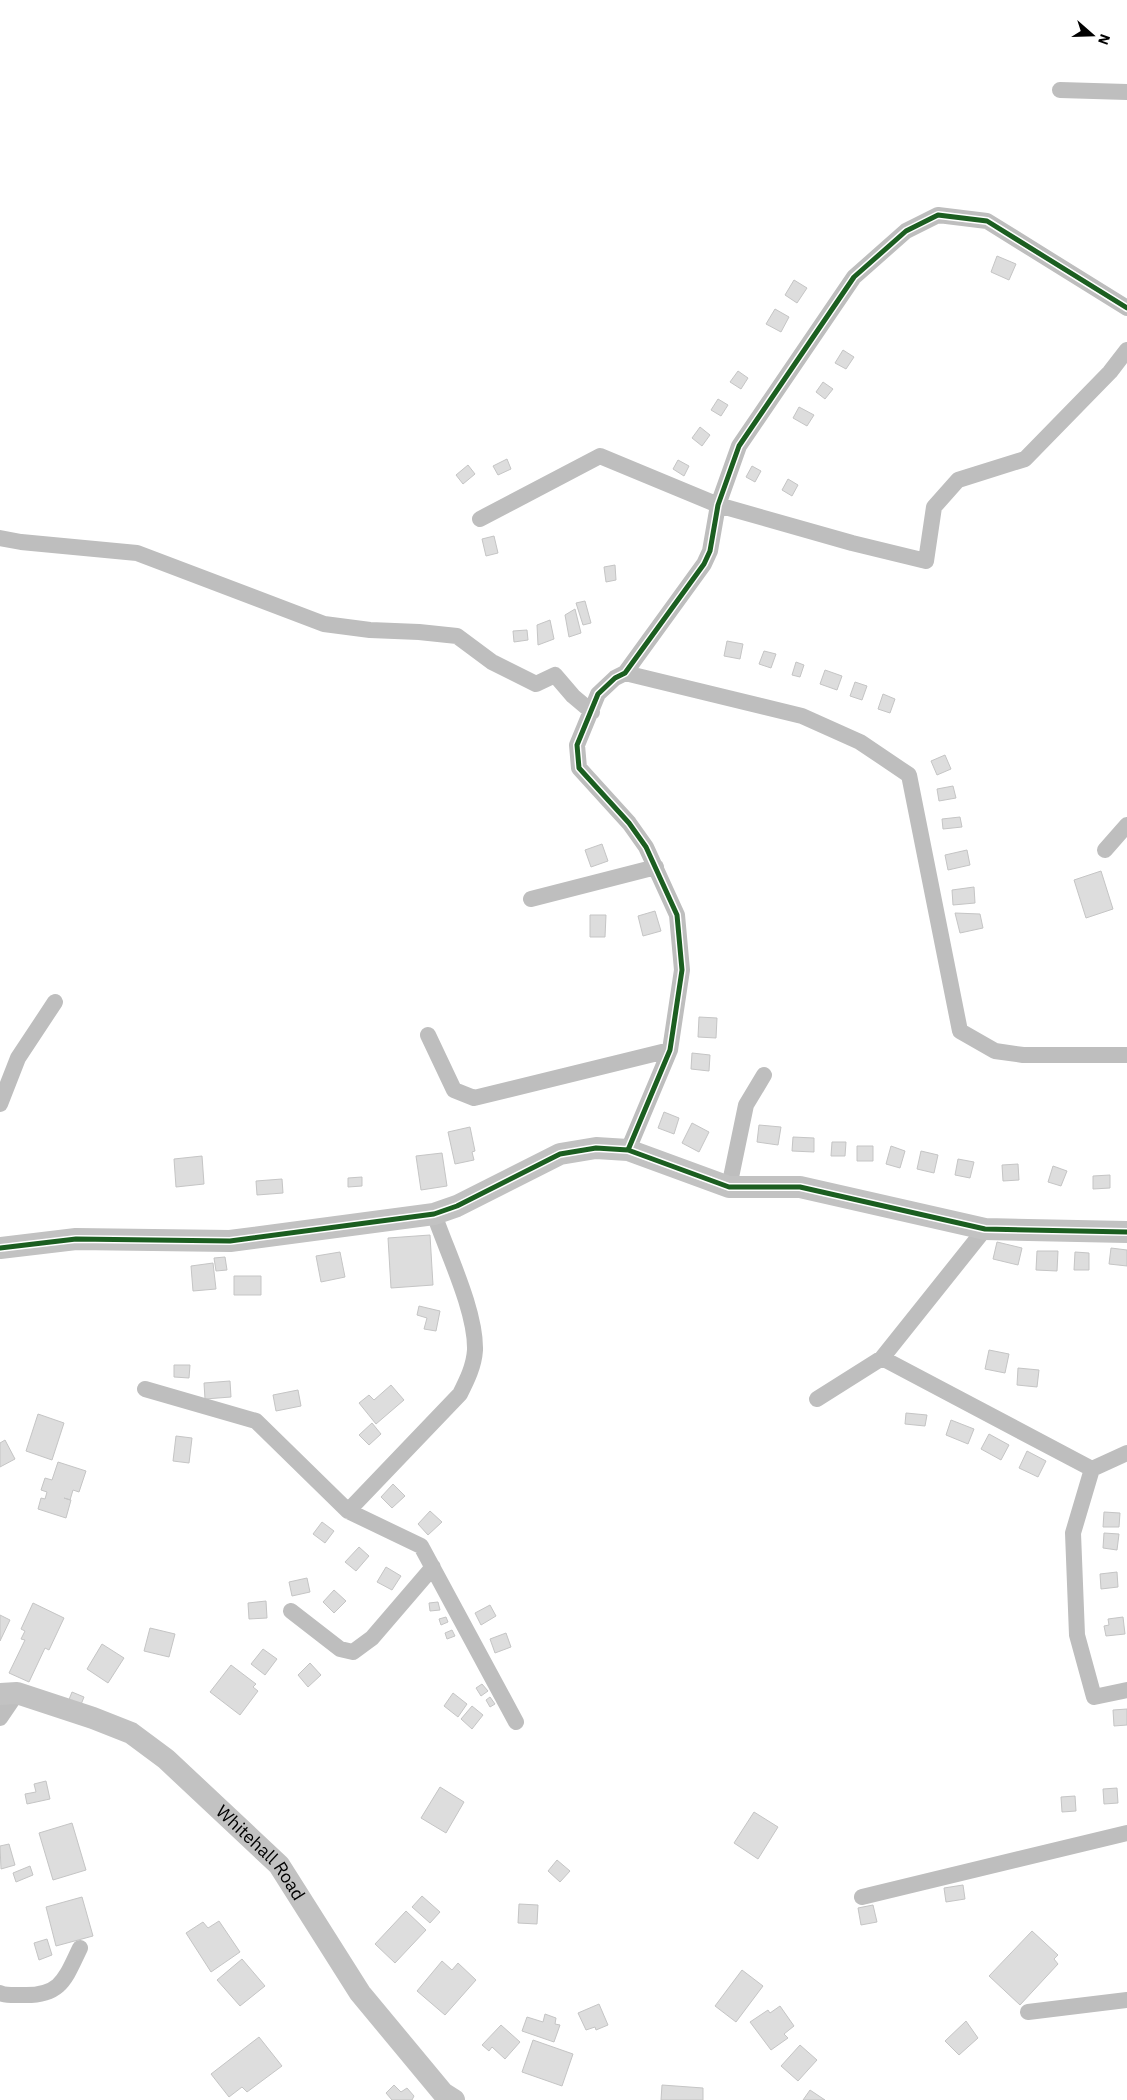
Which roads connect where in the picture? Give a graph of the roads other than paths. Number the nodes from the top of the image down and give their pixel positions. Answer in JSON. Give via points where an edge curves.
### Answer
{"nodes":[{"id":1,"x":1060,"y":90,"type":"dead end"},
{"id":2,"x":1127,"y":92,"type":"edge"},
{"id":3,"x":1127,"y":308,"type":"edge"},
{"id":4,"x":1127,"y":350,"type":"edge"},
{"id":5,"x":718,"y":505,"type":"junction"},
{"id":6,"x":480,"y":519,"type":"dead end"},
{"id":7,"x":0,"y":538,"type":"edge"},
{"id":8,"x":625,"y":673,"type":"junction"},
{"id":9,"x":592,"y":712,"type":"junction"},
{"id":10,"x":1127,"y":825,"type":"edge"},
{"id":11,"x":1104,"y":850,"type":"dead end"},
{"id":12,"x":656,"y":867,"type":"junction"},
{"id":13,"x":531,"y":899,"type":"dead end"},
{"id":14,"x":55,"y":1002,"type":"dead end"},
{"id":15,"x":428,"y":1034,"type":"dead end"},
{"id":16,"x":670,"y":1050,"type":"junction"},
{"id":17,"x":1127,"y":1055,"type":"edge"},
{"id":18,"x":764,"y":1075,"type":"dead end"},
{"id":19,"x":0,"y":1104,"type":"edge"},
{"id":20,"x":628,"y":1150,"type":"junction"},
{"id":21,"x":729,"y":1187,"type":"junction"},
{"id":22,"x":434,"y":1214,"type":"junction"},
{"id":23,"x":985,"y":1229,"type":"junction"},
{"id":24,"x":1127,"y":1232,"type":"edge"},
{"id":25,"x":0,"y":1248,"type":"edge"},
{"id":26,"x":882,"y":1358,"type":"junction"},
{"id":27,"x":145,"y":1390,"type":"dead end"},
{"id":28,"x":817,"y":1399,"type":"dead end"},
{"id":29,"x":1127,"y":1452,"type":"edge"},
{"id":30,"x":1092,"y":1469,"type":"junction"},
{"id":31,"x":348,"y":1511,"type":"junction"},
{"id":32,"x":433,"y":1567,"type":"junction"},
{"id":33,"x":291,"y":1611,"type":"dead end"},
{"id":34,"x":1127,"y":1690,"type":"edge"},
{"id":35,"x":8,"y":1693,"type":"edge"},
{"id":36,"x":0,"y":1718,"type":"edge"},
{"id":37,"x":516,"y":1722,"type":"dead end"},
{"id":38,"x":1127,"y":1833,"type":"edge"},
{"id":39,"x":862,"y":1897,"type":"dead end"},
{"id":40,"x":80,"y":1948,"type":"dead end"},
{"id":41,"x":0,"y":1993,"type":"edge"},
{"id":42,"x":1127,"y":2000,"type":"edge"},
{"id":43,"x":1028,"y":2012,"type":"dead end"},
{"id":44,"x":454,"y":2100,"type":"edge"}],
"edges":[{"from":1,"to":2,"type":"street"},
{"from":3,"to":5,"type":"street","via":[[987,220],[938,215],[906,231],[854,277],[739,446]]},
{"from":4,"to":5,"type":"street","via":[[1110,372],[1025,459],[958,480],[934,507],[926,561]]},
{"from":5,"to":6,"type":"street","via":[[600,456]]},
{"from":5,"to":8,"type":"street","via":[[710,551],[704,564]]},
{"from":7,"to":9,"type":"street","via":[[136,553],[324,624],[457,636],[492,662],[536,684],[555,675],[572,696]]},
{"from":8,"to":9,"type":"street","via":[[598,694]]},
{"from":8,"to":17,"type":"street","via":[[802,716],[860,742],[909,775],[960,1031],[995,1051],[1023,1055]]},
{"from":9,"to":12,"type":"street","via":[[577,745],[579,768],[629,823]]},
{"from":10,"to":11,"type":"street"},
{"from":12,"to":13,"type":"street"},
{"from":12,"to":16,"type":"street","via":[[677,916],[682,970]]},
{"from":14,"to":19,"type":"street","via":[[18,1058]]},
{"from":15,"to":16,"type":"street","via":[[454,1090],[474,1098]]},
{"from":16,"to":20,"type":"street"},
{"from":18,"to":21,"type":"street","via":[[746,1105]]},
{"from":20,"to":21,"type":"street"},
{"from":20,"to":22,"type":"street","via":[[596,1148],[560,1154],[457,1206]]},
{"from":21,"to":23,"type":"street","via":[[800,1187]]},
{"from":22,"to":25,"type":"street","via":[[230,1241],[76,1239]]},
{"from":22,"to":31,"type":"street","via":[[470,1315],[475,1350],[469,1376],[460,1394]]},
{"from":23,"to":24,"type":"street"},
{"from":23,"to":26,"type":"street"},
{"from":26,"to":28,"type":"street"},
{"from":26,"to":30,"type":"street"},
{"from":27,"to":31,"type":"street","via":[[256,1421]]},
{"from":29,"to":30,"type":"street"},
{"from":30,"to":34,"type":"street","via":[[1073,1533],[1076,1635],[1094,1696]]},
{"from":31,"to":32,"type":"street","via":[[421,1546]]},
{"from":32,"to":33,"type":"street","via":[[372,1638],[353,1652],[340,1649]]},
{"from":32,"to":37,"type":"street"},
{"from":35,"to":36,"type":"street"},
{"from":35,"to":44,"type":"street","name":"Whitehall Road","via":[[56,1704],[131,1734],[198,1788],[279,1865],[360,1993],[443,2093]]},
{"from":38,"to":39,"type":"street"},
{"from":40,"to":41,"type":"street","via":[[64,1981],[53,1991],[38,1996]]},
{"from":42,"to":43,"type":"street"}]}
